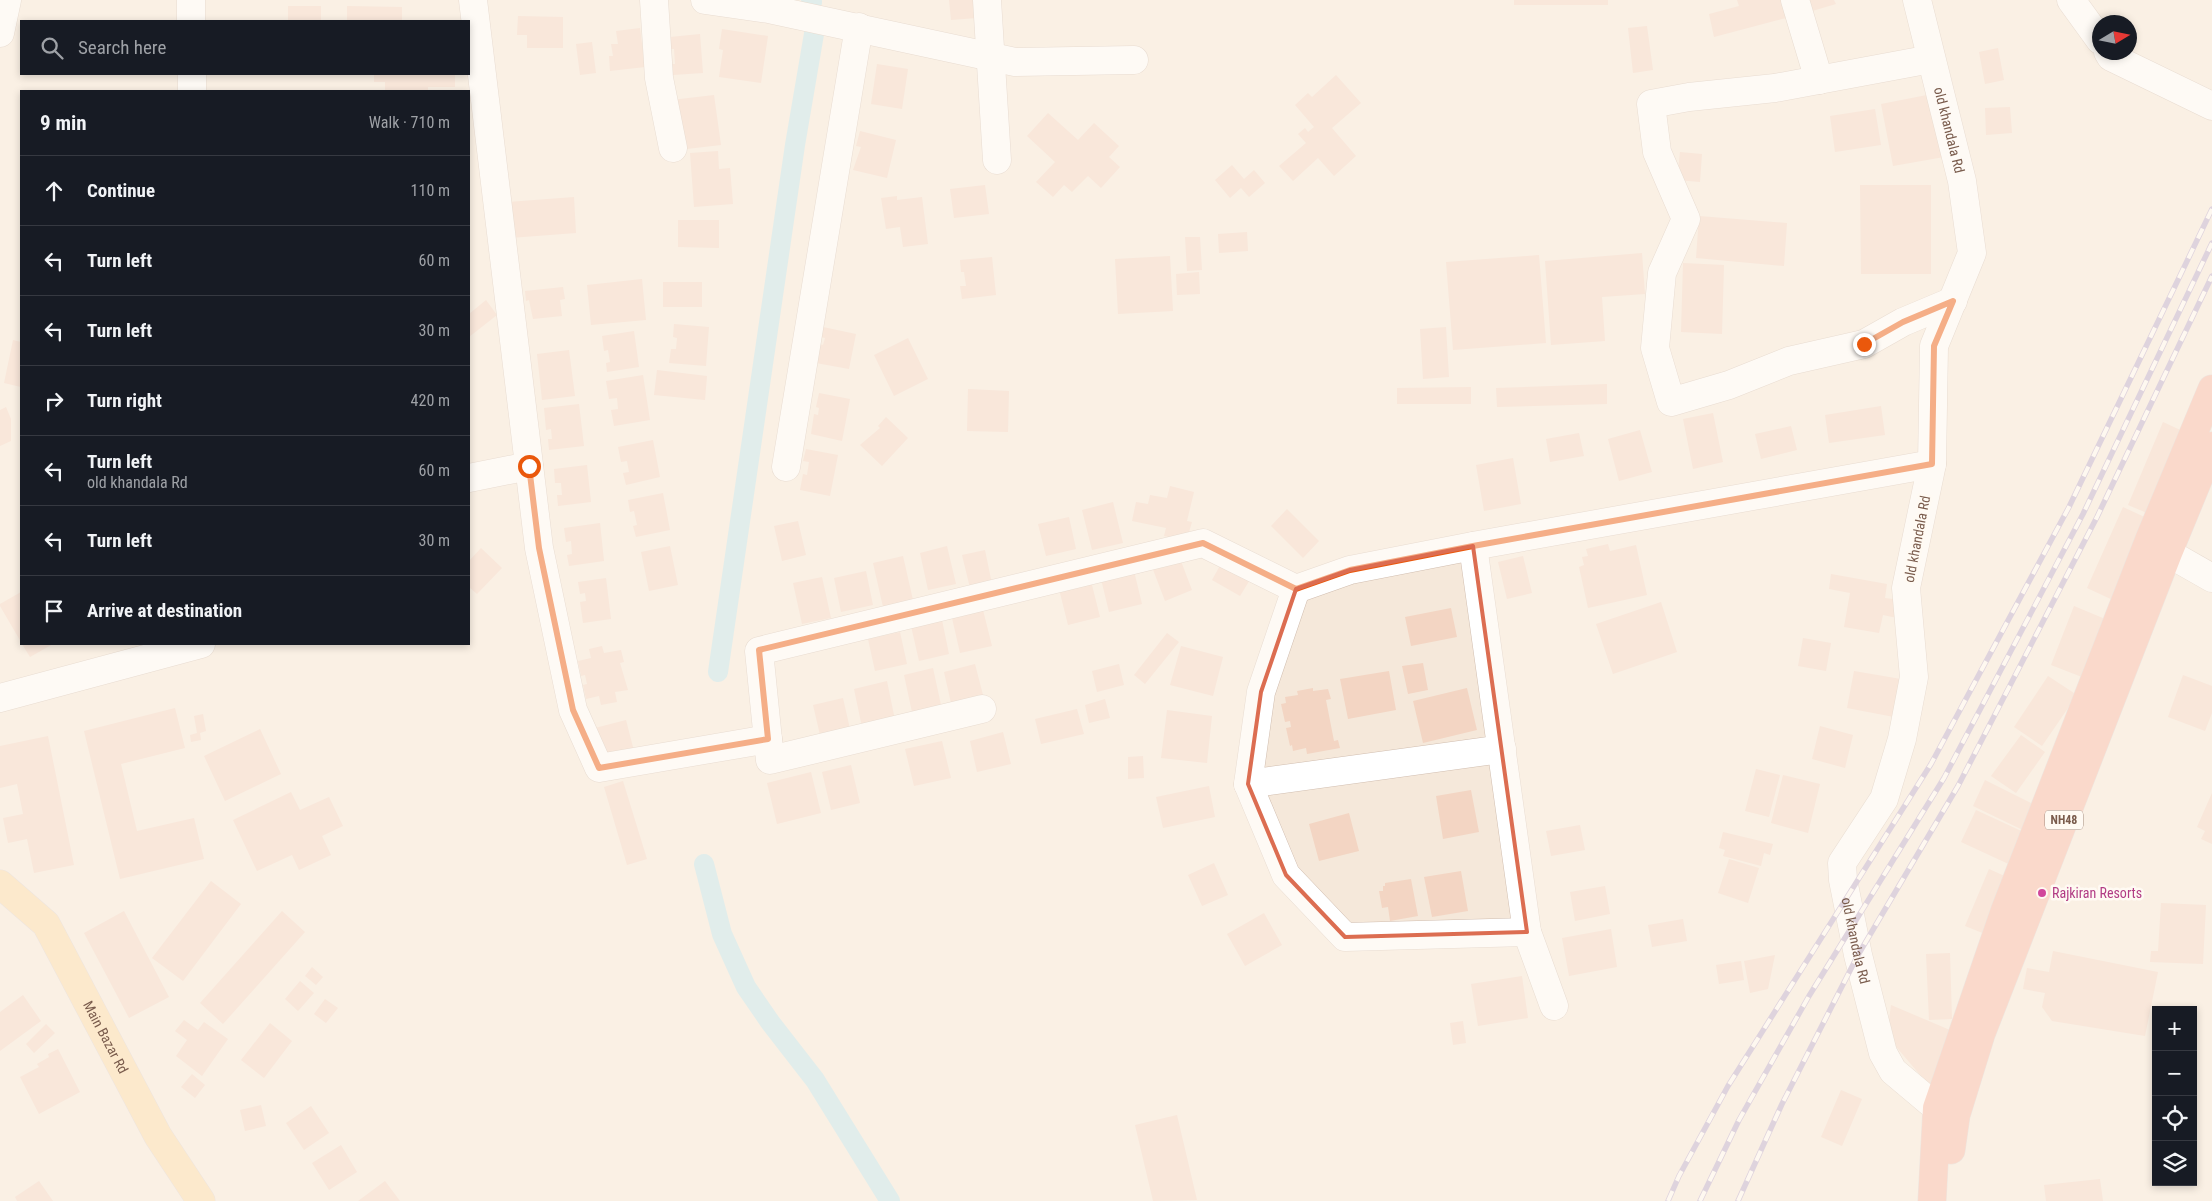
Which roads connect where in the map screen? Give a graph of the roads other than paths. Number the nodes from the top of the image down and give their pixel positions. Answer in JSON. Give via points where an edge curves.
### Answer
{"nodes":[{"id":1,"x":7,"y":0,"type":"edge"},
{"id":2,"x":191,"y":0,"type":"edge"},
{"id":3,"x":473,"y":0,"type":"edge"},
{"id":4,"x":654,"y":0,"type":"edge"},
{"id":5,"x":705,"y":0,"type":"edge"},
{"id":6,"x":987,"y":0,"type":"edge"},
{"id":7,"x":1795,"y":0,"type":"edge"},
{"id":8,"x":1917,"y":0,"type":"edge"},
{"id":9,"x":2071,"y":0,"type":"edge"},
{"id":10,"x":191,"y":20,"type":"edge"},
{"id":11,"x":859,"y":27,"type":"junction"},
{"id":12,"x":2092,"y":29,"type":"edge"},
{"id":13,"x":0,"y":33,"type":"edge"},
{"id":14,"x":990,"y":56,"type":"junction"},
{"id":15,"x":1931,"y":59,"type":"junction"},
{"id":16,"x":1134,"y":60,"type":"dead end"},
{"id":17,"x":2117,"y":60,"type":"edge"},
{"id":18,"x":192,"y":75,"type":"edge"},
{"id":19,"x":1819,"y":80,"type":"junction"},
{"id":20,"x":192,"y":90,"type":"edge"},
{"id":21,"x":2212,"y":106,"type":"edge"},
{"id":22,"x":673,"y":148,"type":"dead end"},
{"id":23,"x":997,"y":160,"type":"dead end"},
{"id":24,"x":1953,"y":301,"type":"junction"},
{"id":25,"x":2212,"y":389,"type":"edge"},
{"id":26,"x":2212,"y":446,"type":"edge"},
{"id":27,"x":1932,"y":464,"type":"junction"},
{"id":28,"x":529,"y":466,"type":"junction"},
{"id":29,"x":786,"y":467,"type":"dead end"},
{"id":30,"x":470,"y":478,"type":"edge"},
{"id":31,"x":1473,"y":546,"type":"junction"},
{"id":32,"x":2168,"y":553,"type":"junction"},
{"id":33,"x":2212,"y":578,"type":"edge"},
{"id":34,"x":1296,"y":589,"type":"junction"},
{"id":35,"x":197,"y":645,"type":"edge"},
{"id":36,"x":0,"y":698,"type":"edge"},
{"id":37,"x":982,"y":709,"type":"dead end"},
{"id":38,"x":768,"y":739,"type":"junction"},
{"id":39,"x":1502,"y":750,"type":"junction"},
{"id":40,"x":1248,"y":784,"type":"junction"},
{"id":41,"x":0,"y":884,"type":"edge"},
{"id":42,"x":1528,"y":932,"type":"junction"},
{"id":43,"x":1554,"y":1006,"type":"dead end"},
{"id":44,"x":1938,"y":1108,"type":"junction"},
{"id":45,"x":201,"y":1201,"type":"edge"},
{"id":46,"x":1932,"y":1201,"type":"edge"},
{"id":47,"x":1945,"y":1201,"type":"edge"}],
"edges":[{"from":1,"to":13,"type":"street"},
{"from":2,"to":10,"type":"street"},
{"from":3,"to":28,"type":"street"},
{"from":4,"to":22,"type":"street","via":[[659,78]]},
{"from":5,"to":11,"type":"street"},
{"from":6,"to":14,"type":"street"},
{"from":7,"to":19,"type":"street"},
{"from":8,"to":15,"type":"street","name":"old khandala Rd"},
{"from":9,"to":12,"type":"street"},
{"from":11,"to":14,"type":"street"},
{"from":11,"to":29,"type":"street"},
{"from":14,"to":16,"type":"street","via":[[1015,62]]},
{"from":14,"to":23,"type":"street"},
{"from":15,"to":19,"type":"street"},
{"from":15,"to":24,"type":"street","name":"old khandala Rd","via":[[1962,181],[1972,253]]},
{"from":17,"to":21,"type":"street"},
{"from":18,"to":20,"type":"street"},
{"from":19,"to":24,"type":"street","via":[[1651,104],[1657,152],[1686,219],[1662,273],[1655,348],[1671,402],[1729,385],[1789,361],[1864,344],[1903,322]]},
{"from":24,"to":27,"type":"street","name":"old khandala Rd","via":[[1934,346]]},
{"from":25,"to":44,"type":"highway","number":"NH48","via":[[2149,540],[2005,910]]},
{"from":26,"to":32,"type":"highway","number":"NH48"},
{"from":27,"to":31,"type":"street"},
{"from":27,"to":44,"type":"street","name":"old khandala Rd","via":[[1906,588],[1914,677],[1902,739],[1884,798],[1842,863],[1858,955],[1884,1053],[1893,1071]]},
{"from":28,"to":30,"type":"street"},
{"from":28,"to":38,"type":"street","via":[[539,548],[573,710],[599,768]]},
{"from":31,"to":34,"type":"street","via":[[1350,570]]},
{"from":31,"to":39,"type":"street"},
{"from":32,"to":33,"type":"street"},
{"from":32,"to":47,"type":"highway","number":"NH48","via":[[1981,1034],[1956,1116]]},
{"from":34,"to":38,"type":"street","via":[[1203,543],[759,650]]},
{"from":34,"to":40,"type":"street","via":[[1261,692]]},
{"from":35,"to":36,"type":"street"},
{"from":37,"to":38,"type":"street","via":[[770,760]]},
{"from":39,"to":40,"type":"street"},
{"from":39,"to":42,"type":"street"},
{"from":40,"to":42,"type":"street","via":[[1286,875],[1345,937]]},
{"from":41,"to":45,"type":"main road","name":"Main Bazar Rd","via":[[46,924],[158,1136]]},
{"from":42,"to":43,"type":"street"},
{"from":44,"to":46,"type":"highway","number":"NH48"}]}
